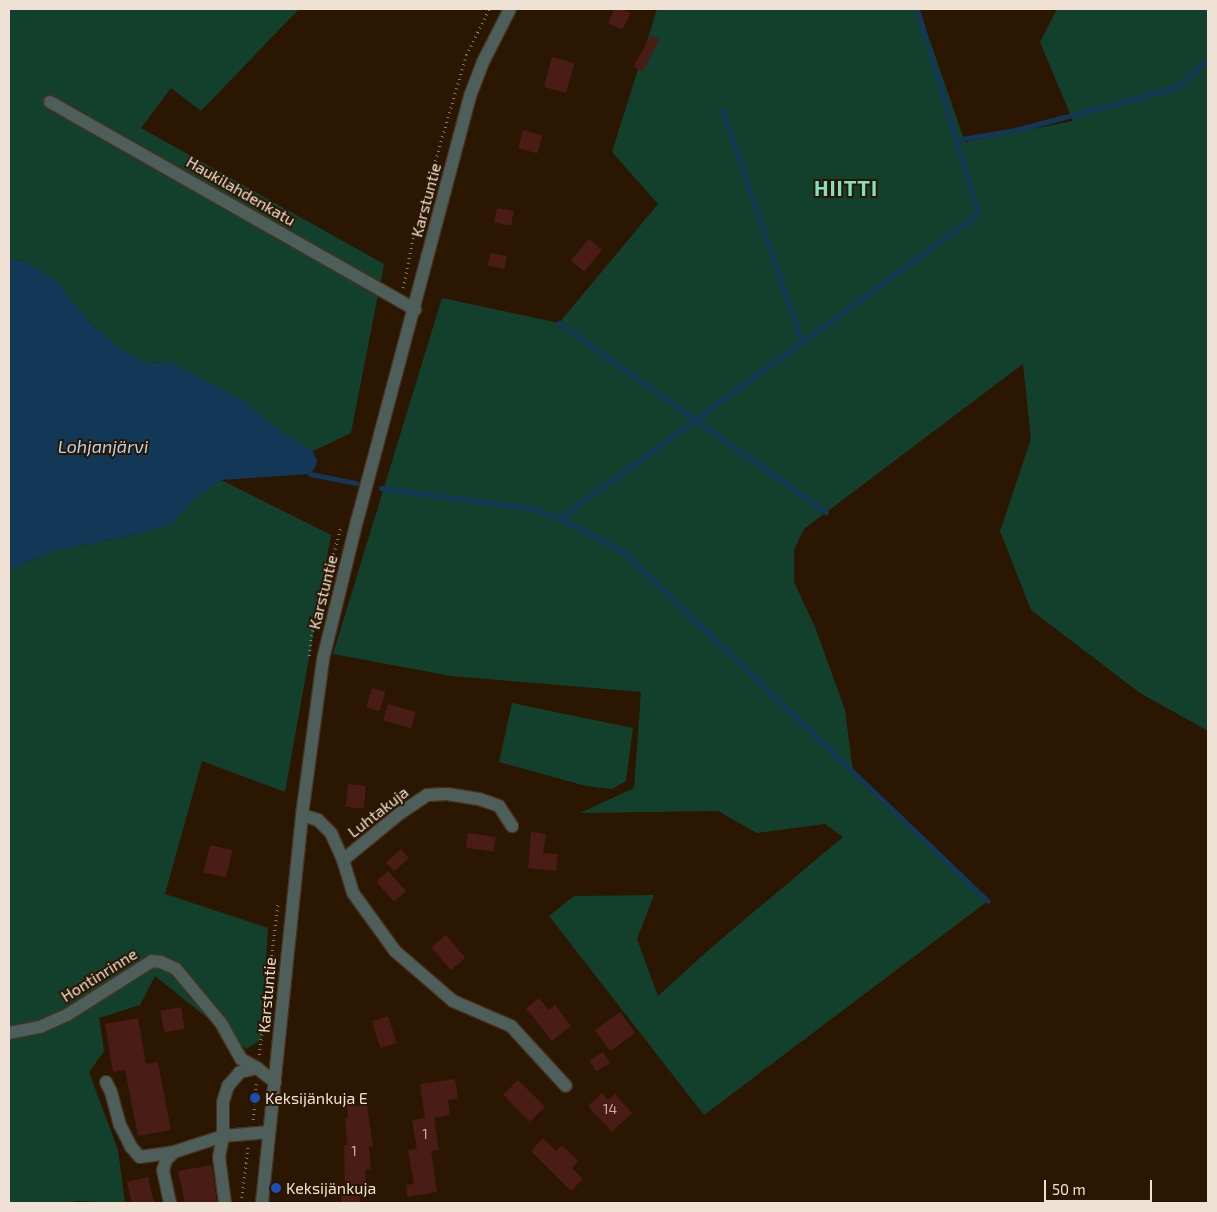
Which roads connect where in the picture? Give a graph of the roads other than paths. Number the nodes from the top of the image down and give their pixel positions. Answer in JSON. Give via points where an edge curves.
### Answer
{"nodes":[{"id":1,"x":510,"y":9,"type":"edge"},
{"id":2,"x":50,"y":102,"type":"dead end"},
{"id":3,"x":414,"y":309,"type":"junction"},
{"id":4,"x":302,"y":815,"type":"junction"},
{"id":5,"x":512,"y":826,"type":"dead end"},
{"id":6,"x":343,"y":860,"type":"junction"},
{"id":7,"x":9,"y":1033,"type":"edge"},
{"id":8,"x":258,"y":1068,"type":"junction"},
{"id":9,"x":106,"y":1082,"type":"dead end"},
{"id":10,"x":275,"y":1082,"type":"junction"},
{"id":11,"x":566,"y":1086,"type":"dead end"},
{"id":12,"x":269,"y":1132,"type":"junction"},
{"id":13,"x":223,"y":1136,"type":"junction"},
{"id":14,"x":174,"y":1152,"type":"junction"},
{"id":15,"x":170,"y":1203,"type":"edge"},
{"id":16,"x":225,"y":1203,"type":"edge"},
{"id":17,"x":262,"y":1203,"type":"edge"}],
"edges":[{"from":1,"to":3,"type":"street","name":"Karstuntie","via":[[470,96]]},
{"from":2,"to":3,"type":"street","name":"Haukilahdenkatu"},
{"from":3,"to":4,"type":"street","name":"Karstuntie","via":[[324,659]]},
{"from":4,"to":6,"type":"street","via":[[318,820],[331,833]]},
{"from":4,"to":10,"type":"street","name":"Karstuntie"},
{"from":5,"to":6,"type":"street","name":"Luhtakuja","via":[[499,806],[479,798],[427,795],[398,814]]},
{"from":6,"to":11,"type":"street","via":[[352,893],[395,951],[453,1001],[511,1026]]},
{"from":7,"to":8,"type":"street","name":"Hontinrinne","via":[[40,1027],[67,1015],[152,961],[161,962],[176,969],[221,1023],[241,1059]]},
{"from":8,"to":10,"type":"street","name":"Hontinrinne"},
{"from":8,"to":13,"type":"street","via":[[240,1072],[228,1086],[223,1102]]},
{"from":9,"to":14,"type":"street","via":[[131,1147],[140,1156]]},
{"from":10,"to":12,"type":"street","name":"Karstuntie"},
{"from":12,"to":13,"type":"street"},
{"from":12,"to":17,"type":"street","name":"Karstuntie"},
{"from":13,"to":14,"type":"street"},
{"from":13,"to":16,"type":"street","via":[[219,1157]]},
{"from":14,"to":15,"type":"street","via":[[166,1160],[163,1170]]}]}
